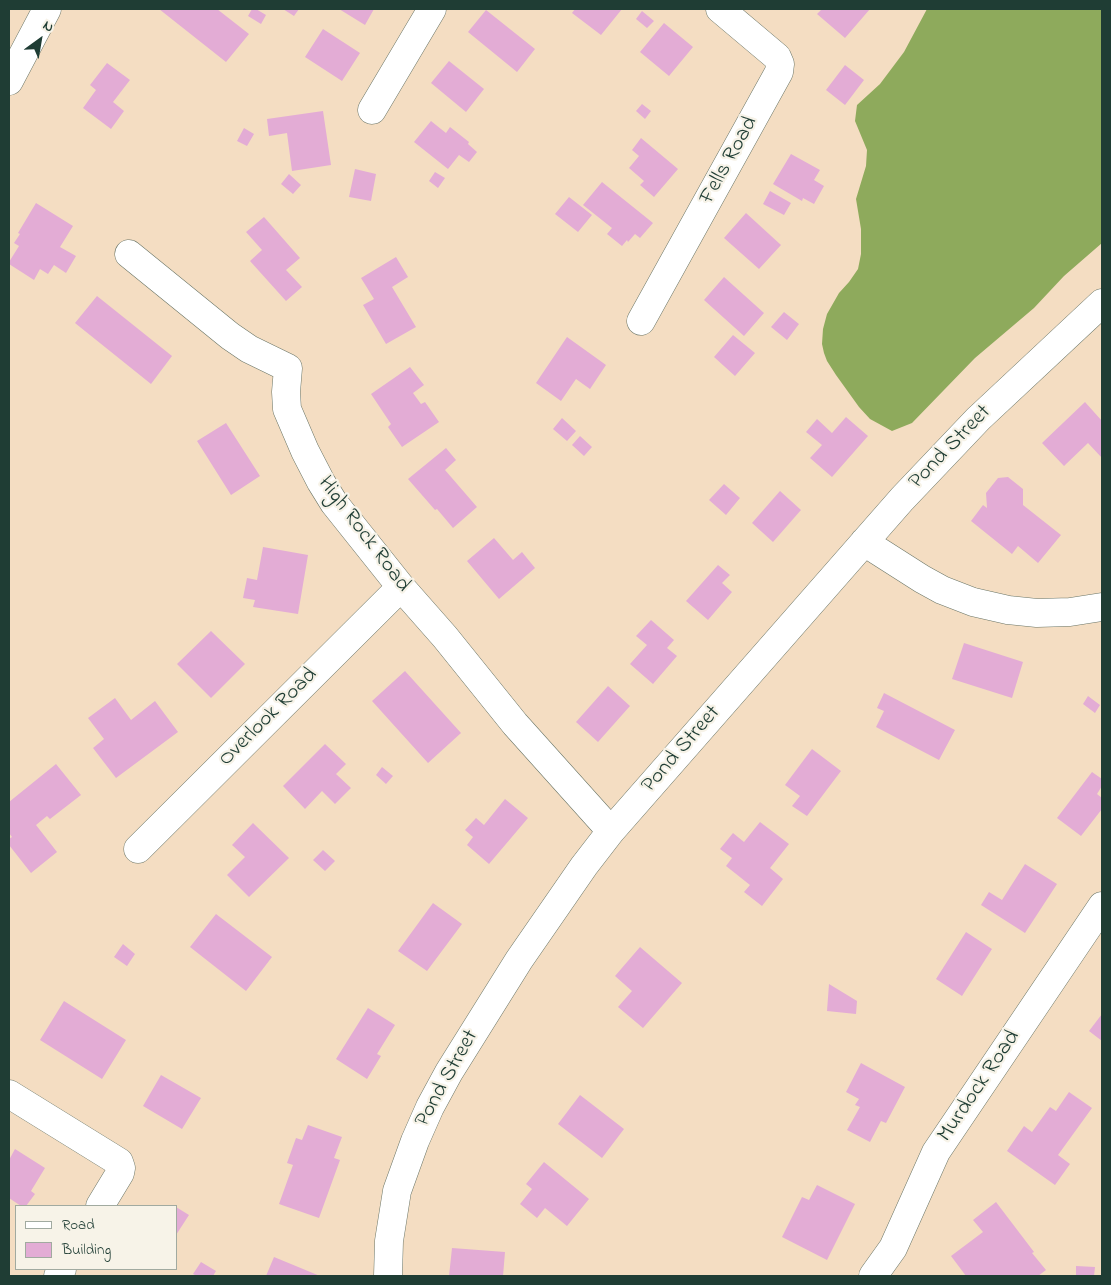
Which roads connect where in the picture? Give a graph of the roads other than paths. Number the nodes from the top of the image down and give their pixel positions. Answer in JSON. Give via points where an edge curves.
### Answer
{"nodes":[{"id":1,"x":46,"y":9,"type":"edge"},
{"id":2,"x":432,"y":9,"type":"edge"},
{"id":3,"x":727,"y":11,"type":"edge"},
{"id":4,"x":9,"y":80,"type":"edge"},
{"id":5,"x":372,"y":110,"type":"dead end"},
{"id":6,"x":129,"y":254,"type":"dead end"},
{"id":7,"x":1102,"y":303,"type":"edge"},
{"id":8,"x":641,"y":321,"type":"dead end"},
{"id":9,"x":864,"y":542,"type":"junction"},
{"id":10,"x":400,"y":587,"type":"junction"},
{"id":11,"x":1102,"y":607,"type":"edge"},
{"id":12,"x":611,"y":831,"type":"junction"},
{"id":13,"x":138,"y":849,"type":"dead end"},
{"id":14,"x":1102,"y":906,"type":"edge"},
{"id":15,"x":9,"y":1094,"type":"edge"},
{"id":16,"x":101,"y":1205,"type":"edge"},
{"id":17,"x":388,"y":1276,"type":"edge"},
{"id":18,"x":873,"y":1276,"type":"edge"}],
"edges":[{"from":1,"to":4,"type":"street"},
{"from":2,"to":5,"type":"street"},
{"from":3,"to":8,"type":"street","name":"Fells Road","via":[[777,57],[779,72]]},
{"from":6,"to":10,"type":"street","name":"High Rock Road","via":[[230,336],[288,368],[287,409],[304,451],[334,503]]},
{"from":7,"to":9,"type":"street","name":"Pond Street","via":[[978,419]]},
{"from":9,"to":11,"type":"street","via":[[922,580],[973,602],[1037,613]]},
{"from":9,"to":12,"type":"street","name":"Pond Street"},
{"from":10,"to":12,"type":"street","name":"High Rock Road","via":[[514,724]]},
{"from":10,"to":13,"type":"street","name":"Overlook Road"},
{"from":12,"to":17,"type":"street","name":"Pond Street","via":[[538,930],[430,1107],[397,1191],[389,1241]]},
{"from":14,"to":18,"type":"street","name":"Murdock Road","via":[[936,1152],[893,1248]]},
{"from":15,"to":16,"type":"street","via":[[119,1162],[120,1172]]}]}
